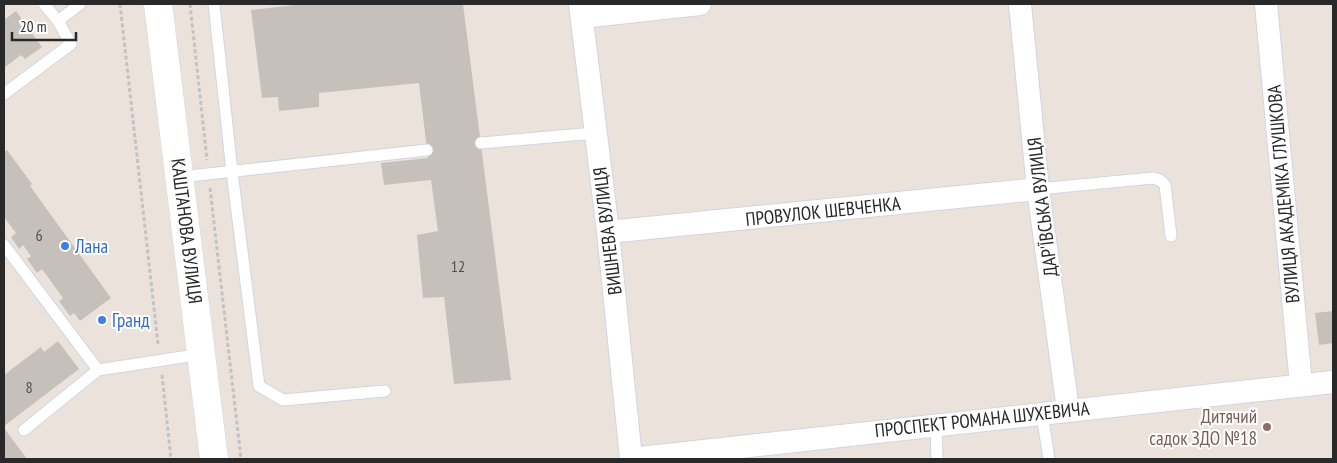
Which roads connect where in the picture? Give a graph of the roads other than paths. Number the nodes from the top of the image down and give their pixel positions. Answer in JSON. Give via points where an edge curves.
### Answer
{"nodes":[{"id":1,"x":44,"y":4,"type":"edge"},
{"id":2,"x":80,"y":4,"type":"edge"},
{"id":3,"x":158,"y":4,"type":"edge"},
{"id":4,"x":214,"y":4,"type":"edge"},
{"id":5,"x":700,"y":4,"type":"edge"},
{"id":6,"x":1020,"y":4,"type":"edge"},
{"id":7,"x":1266,"y":4,"type":"edge"},
{"id":8,"x":581,"y":10,"type":"edge"},
{"id":9,"x":58,"y":21,"type":"junction"},
{"id":10,"x":4,"y":94,"type":"edge"},
{"id":11,"x":595,"y":133,"type":"junction"},
{"id":12,"x":481,"y":143,"type":"dead end"},
{"id":13,"x":427,"y":150,"type":"dead end"},
{"id":14,"x":232,"y":172,"type":"junction"},
{"id":15,"x":180,"y":177,"type":"junction"},
{"id":16,"x":1038,"y":189,"type":"junction"},
{"id":17,"x":608,"y":232,"type":"junction"},
{"id":18,"x":1171,"y":236,"type":"dead end"},
{"id":19,"x":4,"y":245,"type":"edge"},
{"id":20,"x":202,"y":354,"type":"junction"},
{"id":21,"x":98,"y":370,"type":"junction"},
{"id":22,"x":1333,"y":382,"type":"edge"},
{"id":23,"x":1301,"y":385,"type":"junction"},
{"id":24,"x":384,"y":391,"type":"dead end"},
{"id":25,"x":1068,"y":410,"type":"junction"},
{"id":26,"x":1042,"y":414,"type":"junction"},
{"id":27,"x":936,"y":424,"type":"junction"},
{"id":28,"x":24,"y":430,"type":"dead end"},
{"id":29,"x":214,"y":459,"type":"edge"},
{"id":30,"x":631,"y":459,"type":"edge"},
{"id":31,"x":937,"y":459,"type":"edge"},
{"id":32,"x":1049,"y":459,"type":"edge"}],
"edges":[{"from":1,"to":9,"type":"lane"},
{"from":2,"to":9,"type":"lane"},
{"from":3,"to":15,"type":"street","name":"КАШТАНОВА ВУЛИЦЯ"},
{"from":4,"to":14,"type":"lane"},
{"from":5,"to":8,"type":"street"},
{"from":6,"to":16,"type":"street","name":"ДАР'ЇВСЬКА ВУЛИЦЯ"},
{"from":7,"to":23,"type":"street","name":"ВУЛИЦЯ АКАДЕМІКА ГЛУШКОВА"},
{"from":8,"to":11,"type":"street","name":"ВИШНЕВА ВУЛИЦЯ"},
{"from":9,"to":10,"type":"lane","via":[[72,44]]},
{"from":11,"to":12,"type":"lane"},
{"from":11,"to":17,"type":"street","name":"ВИШНЕВА ВУЛИЦЯ"},
{"from":13,"to":14,"type":"lane"},
{"from":14,"to":15,"type":"lane"},
{"from":14,"to":24,"type":"lane","via":[[260,386],[283,400]]},
{"from":15,"to":20,"type":"street","name":"КАШТАНОВА ВУЛИЦЯ"},
{"from":16,"to":17,"type":"street","name":"ПРОВУЛОК ШЕВЧЕНКА"},
{"from":16,"to":18,"type":"lane","via":[[1158,179],[1165,185]]},
{"from":16,"to":25,"type":"street","name":"ДАР'ЇВСЬКА ВУЛИЦЯ"},
{"from":17,"to":30,"type":"street","name":"ВИШНЕВА ВУЛИЦЯ"},
{"from":19,"to":21,"type":"lane"},
{"from":20,"to":21,"type":"lane"},
{"from":20,"to":29,"type":"street","name":"КАШТАНОВА ВУЛИЦЯ"},
{"from":21,"to":28,"type":"lane"},
{"from":22,"to":23,"type":"street","name":"ПРОСПЕКТ РОМАНА ШУХЕВИЧА"},
{"from":23,"to":25,"type":"street","name":"ПРОСПЕКТ РОМАНА ШУХЕВИЧА"},
{"from":25,"to":26,"type":"street","name":"ПРОСПЕКТ РОМАНА ШУХЕВИЧА"},
{"from":26,"to":27,"type":"street","name":"ПРОСПЕКТ РОМАНА ШУХЕВИЧА"},
{"from":26,"to":32,"type":"lane"},
{"from":27,"to":30,"type":"street","name":"ПРОСПЕКТ РОМАНА ШУХЕВИЧА"},
{"from":27,"to":31,"type":"lane"}]}
